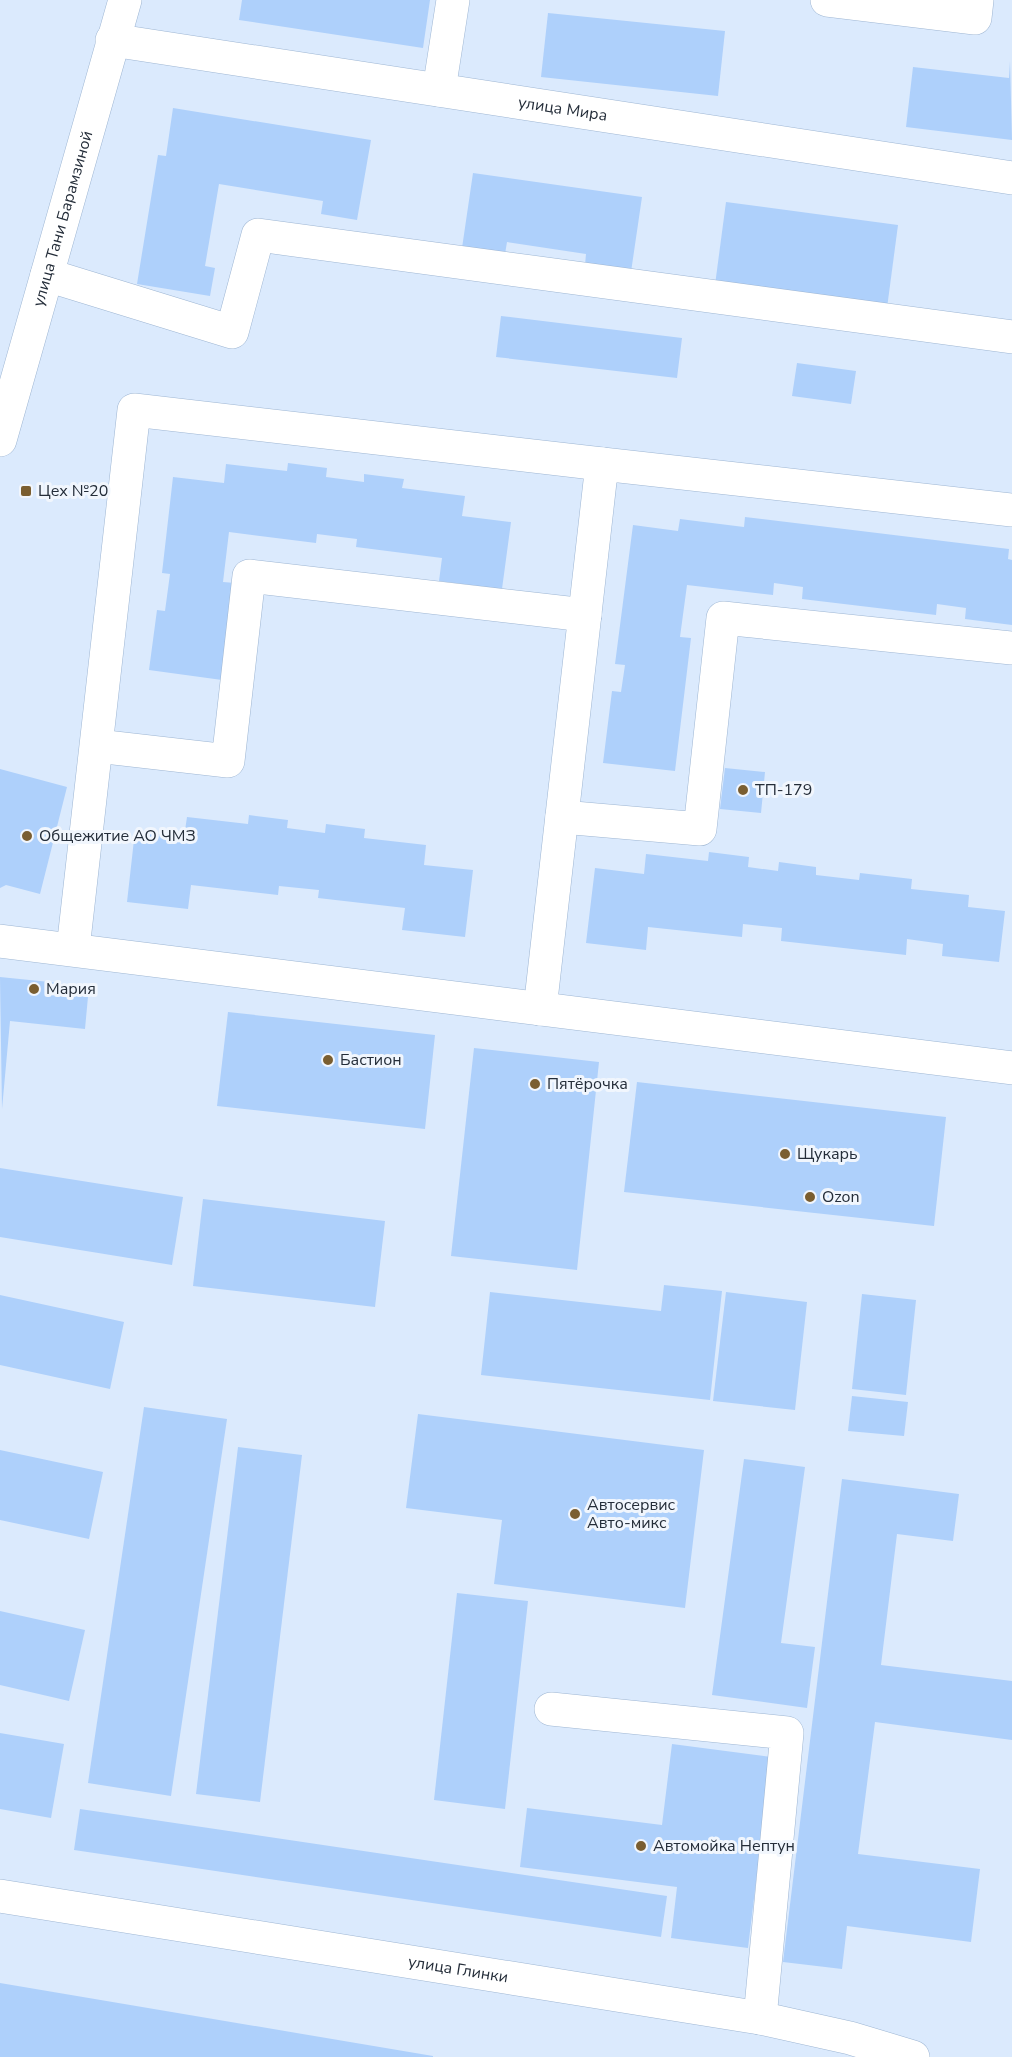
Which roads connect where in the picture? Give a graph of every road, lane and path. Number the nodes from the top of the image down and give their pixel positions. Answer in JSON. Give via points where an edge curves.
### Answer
{"nodes":[{"id":1,"x":125,"y":0,"type":"edge"},
{"id":2,"x":453,"y":0,"type":"edge"},
{"id":3,"x":827,"y":0,"type":"edge"},
{"id":4,"x":978,"y":0,"type":"edge"},
{"id":5,"x":112,"y":40,"type":"junction"},
{"id":6,"x":439,"y":90,"type":"junction"},
{"id":7,"x":1012,"y":178,"type":"edge"},
{"id":8,"x":47,"y":275,"type":"junction"},
{"id":9,"x":1012,"y":337,"type":"edge"},
{"id":10,"x":0,"y":440,"type":"edge"},
{"id":11,"x":602,"y":464,"type":"junction"},
{"id":12,"x":1012,"y":510,"type":"edge"},
{"id":13,"x":585,"y":615,"type":"junction"},
{"id":14,"x":1012,"y":648,"type":"edge"},
{"id":15,"x":97,"y":746,"type":"junction"},
{"id":16,"x":562,"y":817,"type":"junction"},
{"id":17,"x":0,"y":941,"type":"edge"},
{"id":18,"x":73,"y":949,"type":"junction"},
{"id":19,"x":540,"y":1009,"type":"junction"},
{"id":20,"x":1012,"y":1068,"type":"edge"},
{"id":21,"x":551,"y":1709,"type":"dead end"},
{"id":22,"x":0,"y":1896,"type":"edge"},
{"id":23,"x":760,"y":2018,"type":"junction"},
{"id":24,"x":913,"y":2057,"type":"edge"}],
"edges":[{"from":1,"to":5,"type":"street","name":"улица Тани Барамзиной"},
{"from":2,"to":6,"type":"street"},
{"from":3,"to":4,"type":"street","via":[[975,18]]},
{"from":5,"to":6,"type":"street","name":"улица Мира"},
{"from":5,"to":8,"type":"street","name":"улица Тани Барамзиной"},
{"from":6,"to":7,"type":"street","name":"улица Мира"},
{"from":8,"to":9,"type":"street","via":[[232,332],[258,235]]},
{"from":8,"to":10,"type":"street","name":"улица Тани Барамзиной"},
{"from":11,"to":12,"type":"street"},
{"from":11,"to":13,"type":"street"},
{"from":11,"to":15,"type":"street","via":[[134,410]]},
{"from":13,"to":15,"type":"street","via":[[249,576],[228,761]]},
{"from":13,"to":16,"type":"street"},
{"from":14,"to":16,"type":"street","via":[[723,618],[700,829]]},
{"from":15,"to":18,"type":"street"},
{"from":16,"to":19,"type":"street"},
{"from":17,"to":18,"type":"street"},
{"from":18,"to":19,"type":"street"},
{"from":19,"to":20,"type":"street"},
{"from":21,"to":23,"type":"street","via":[[787,1733]]},
{"from":22,"to":23,"type":"street","name":"улица Глинки"},
{"from":23,"to":24,"type":"street","name":"улица Глинки"}]}
